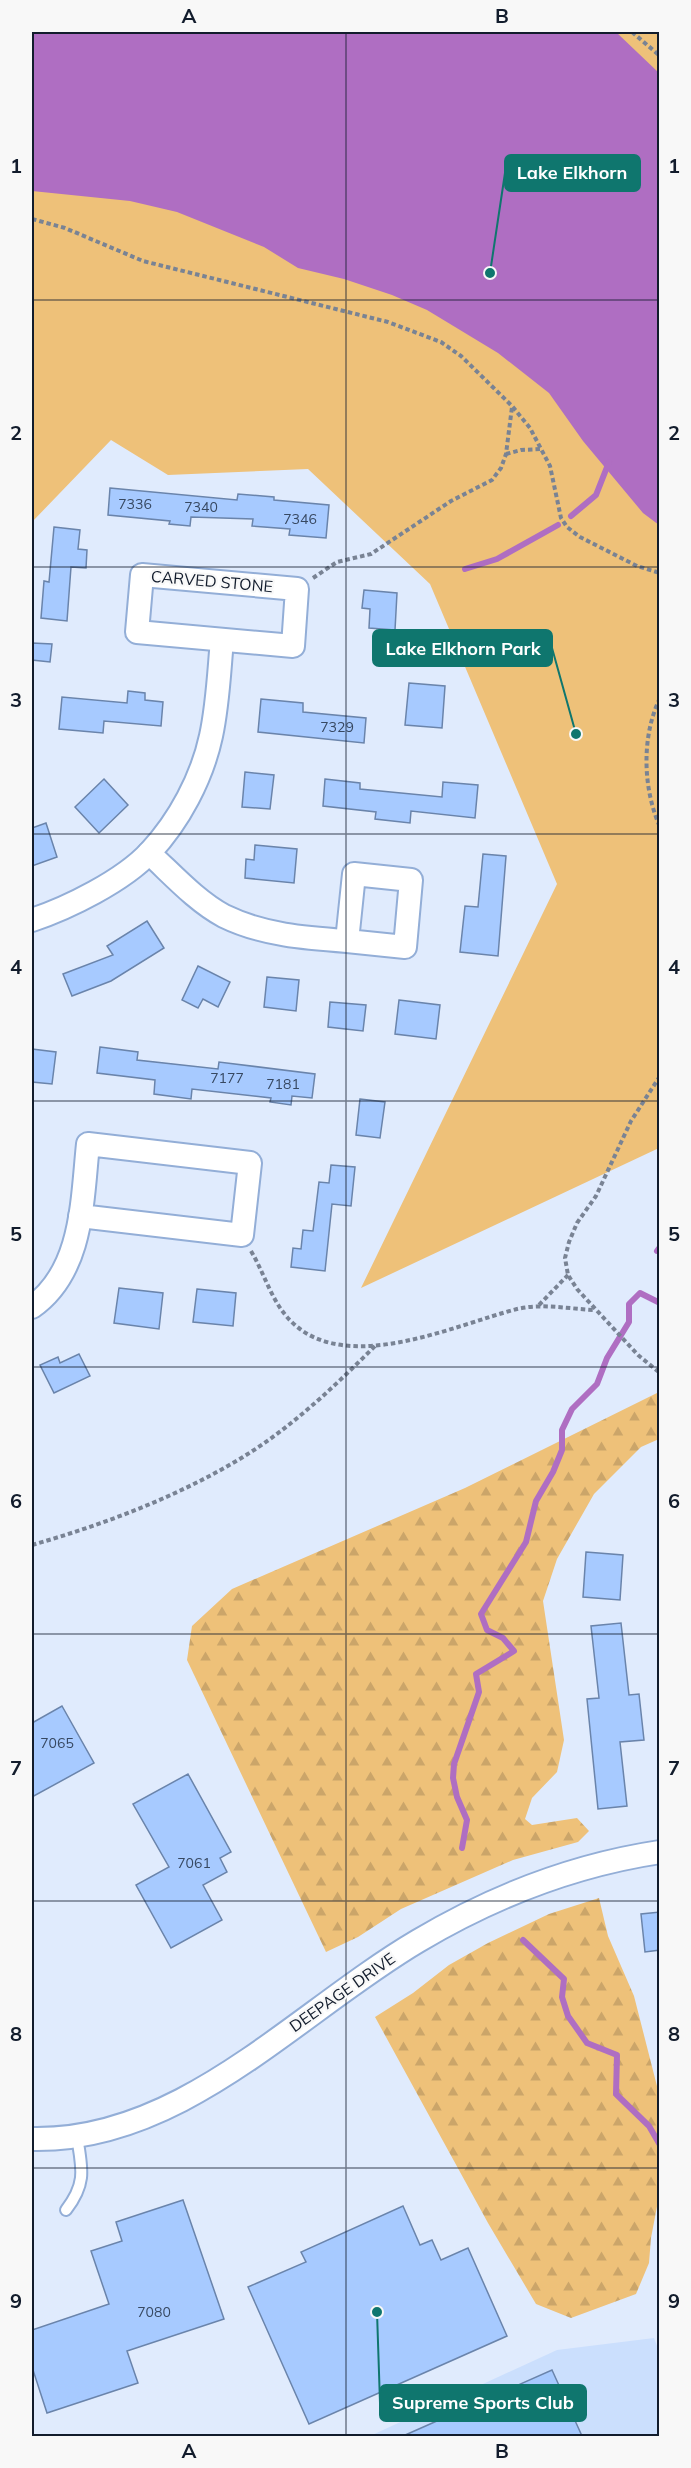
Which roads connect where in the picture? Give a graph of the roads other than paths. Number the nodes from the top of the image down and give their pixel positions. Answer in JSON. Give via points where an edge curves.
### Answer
{"nodes":[{"id":1,"x":222,"y":640,"type":"junction"},
{"id":2,"x":149,"y":853,"type":"junction"},
{"id":3,"x":32,"y":920,"type":"edge"},
{"id":4,"x":347,"y":941,"type":"dead end"},
{"id":5,"x":80,"y":1216,"type":"junction"},
{"id":6,"x":32,"y":1307,"type":"edge"},
{"id":7,"x":660,"y":1852,"type":"edge"},
{"id":8,"x":77,"y":2137,"type":"junction"},
{"id":9,"x":32,"y":2139,"type":"edge"},
{"id":10,"x":66,"y":2210,"type":"dead end"}],
"edges":[{"from":1,"to":1,"type":"street","name":"CARVED STONE","via":[[292,646],[297,589],[142,575],[137,632]]},
{"from":1,"to":2,"type":"street","via":[[213,727],[202,768],[189,796]]},
{"from":2,"to":3,"type":"street","via":[[90,895]]},
{"from":2,"to":4,"type":"street","via":[[224,915],[279,935]]},
{"from":5,"to":5,"type":"street","via":[[88,1144],[250,1163],[242,1235]]},
{"from":5,"to":6,"type":"street","via":[[69,1260],[58,1281]]},
{"from":7,"to":8,"type":"street","name":"DEEPAGE DRIVE","via":[[624,1857],[573,1872],[468,1913],[408,1947],[189,2097],[136,2121]]},
{"from":8,"to":9,"type":"street","name":"DEEPAGE DRIVE"},
{"from":8,"to":10,"type":"lane","via":[[81,2185]]}]}
